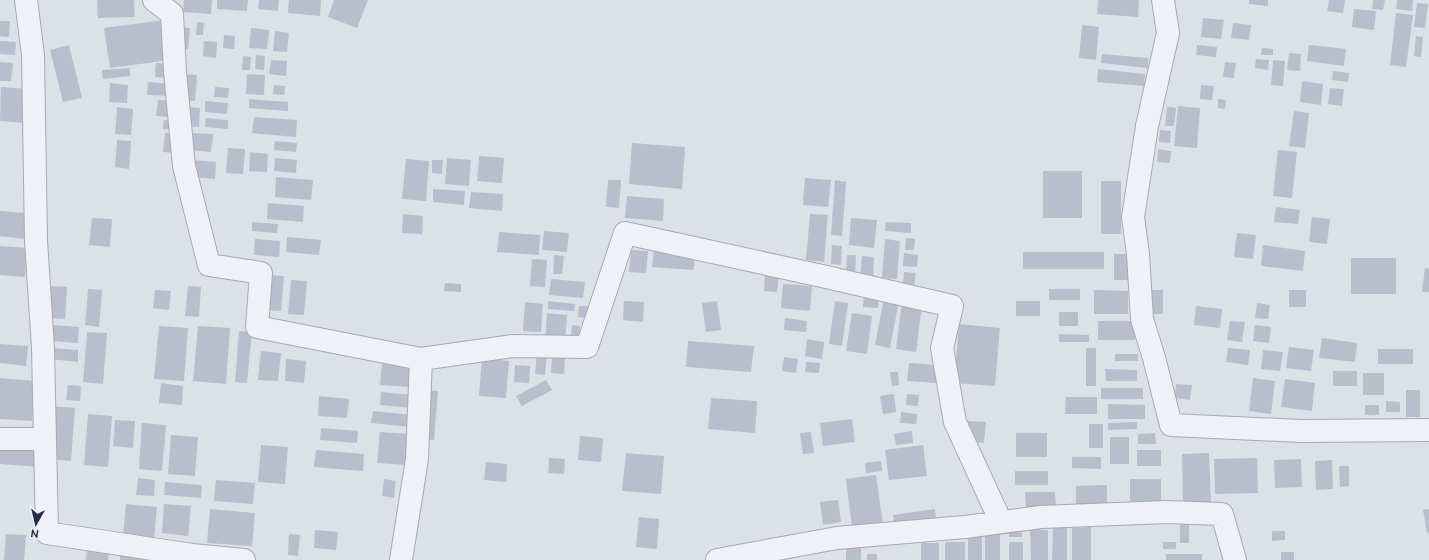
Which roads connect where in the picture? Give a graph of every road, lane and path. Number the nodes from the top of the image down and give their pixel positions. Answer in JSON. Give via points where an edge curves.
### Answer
{"nodes":[{"id":1,"x":26,"y":0,"type":"edge"},
{"id":2,"x":154,"y":0,"type":"edge"},
{"id":3,"x":1163,"y":0,"type":"edge"},
{"id":4,"x":420,"y":359,"type":"junction"},
{"id":5,"x":1429,"y":430,"type":"edge"},
{"id":6,"x":0,"y":439,"type":"edge"},
{"id":7,"x":45,"y":439,"type":"junction"},
{"id":8,"x":1001,"y":522,"type":"junction"},
{"id":9,"x":762,"y":556,"type":"edge"},
{"id":10,"x":244,"y":560,"type":"edge"},
{"id":11,"x":401,"y":560,"type":"edge"},
{"id":12,"x":717,"y":560,"type":"edge"},
{"id":13,"x":1235,"y":560,"type":"edge"}],
"edges":[{"from":1,"to":7,"type":"street","via":[[33,55],[36,241],[43,348]]},
{"from":2,"to":4,"type":"street","via":[[172,14],[184,166],[209,265],[262,273],[258,326]]},
{"from":3,"to":5,"type":"street","via":[[1168,33],[1147,126],[1133,217],[1142,319],[1171,425],[1301,431]]},
{"from":4,"to":8,"type":"street","via":[[512,346],[587,347],[625,233],[952,306],[942,348],[955,422]]},
{"from":4,"to":11,"type":"street","via":[[417,459]]},
{"from":6,"to":7,"type":"street"},
{"from":7,"to":10,"type":"street","via":[[47,533]]},
{"from":8,"to":9,"type":"street","via":[[837,538]]},
{"from":8,"to":13,"type":"street","via":[[1040,517],[1166,512],[1222,514]]},
{"from":9,"to":12,"type":"street"}]}
